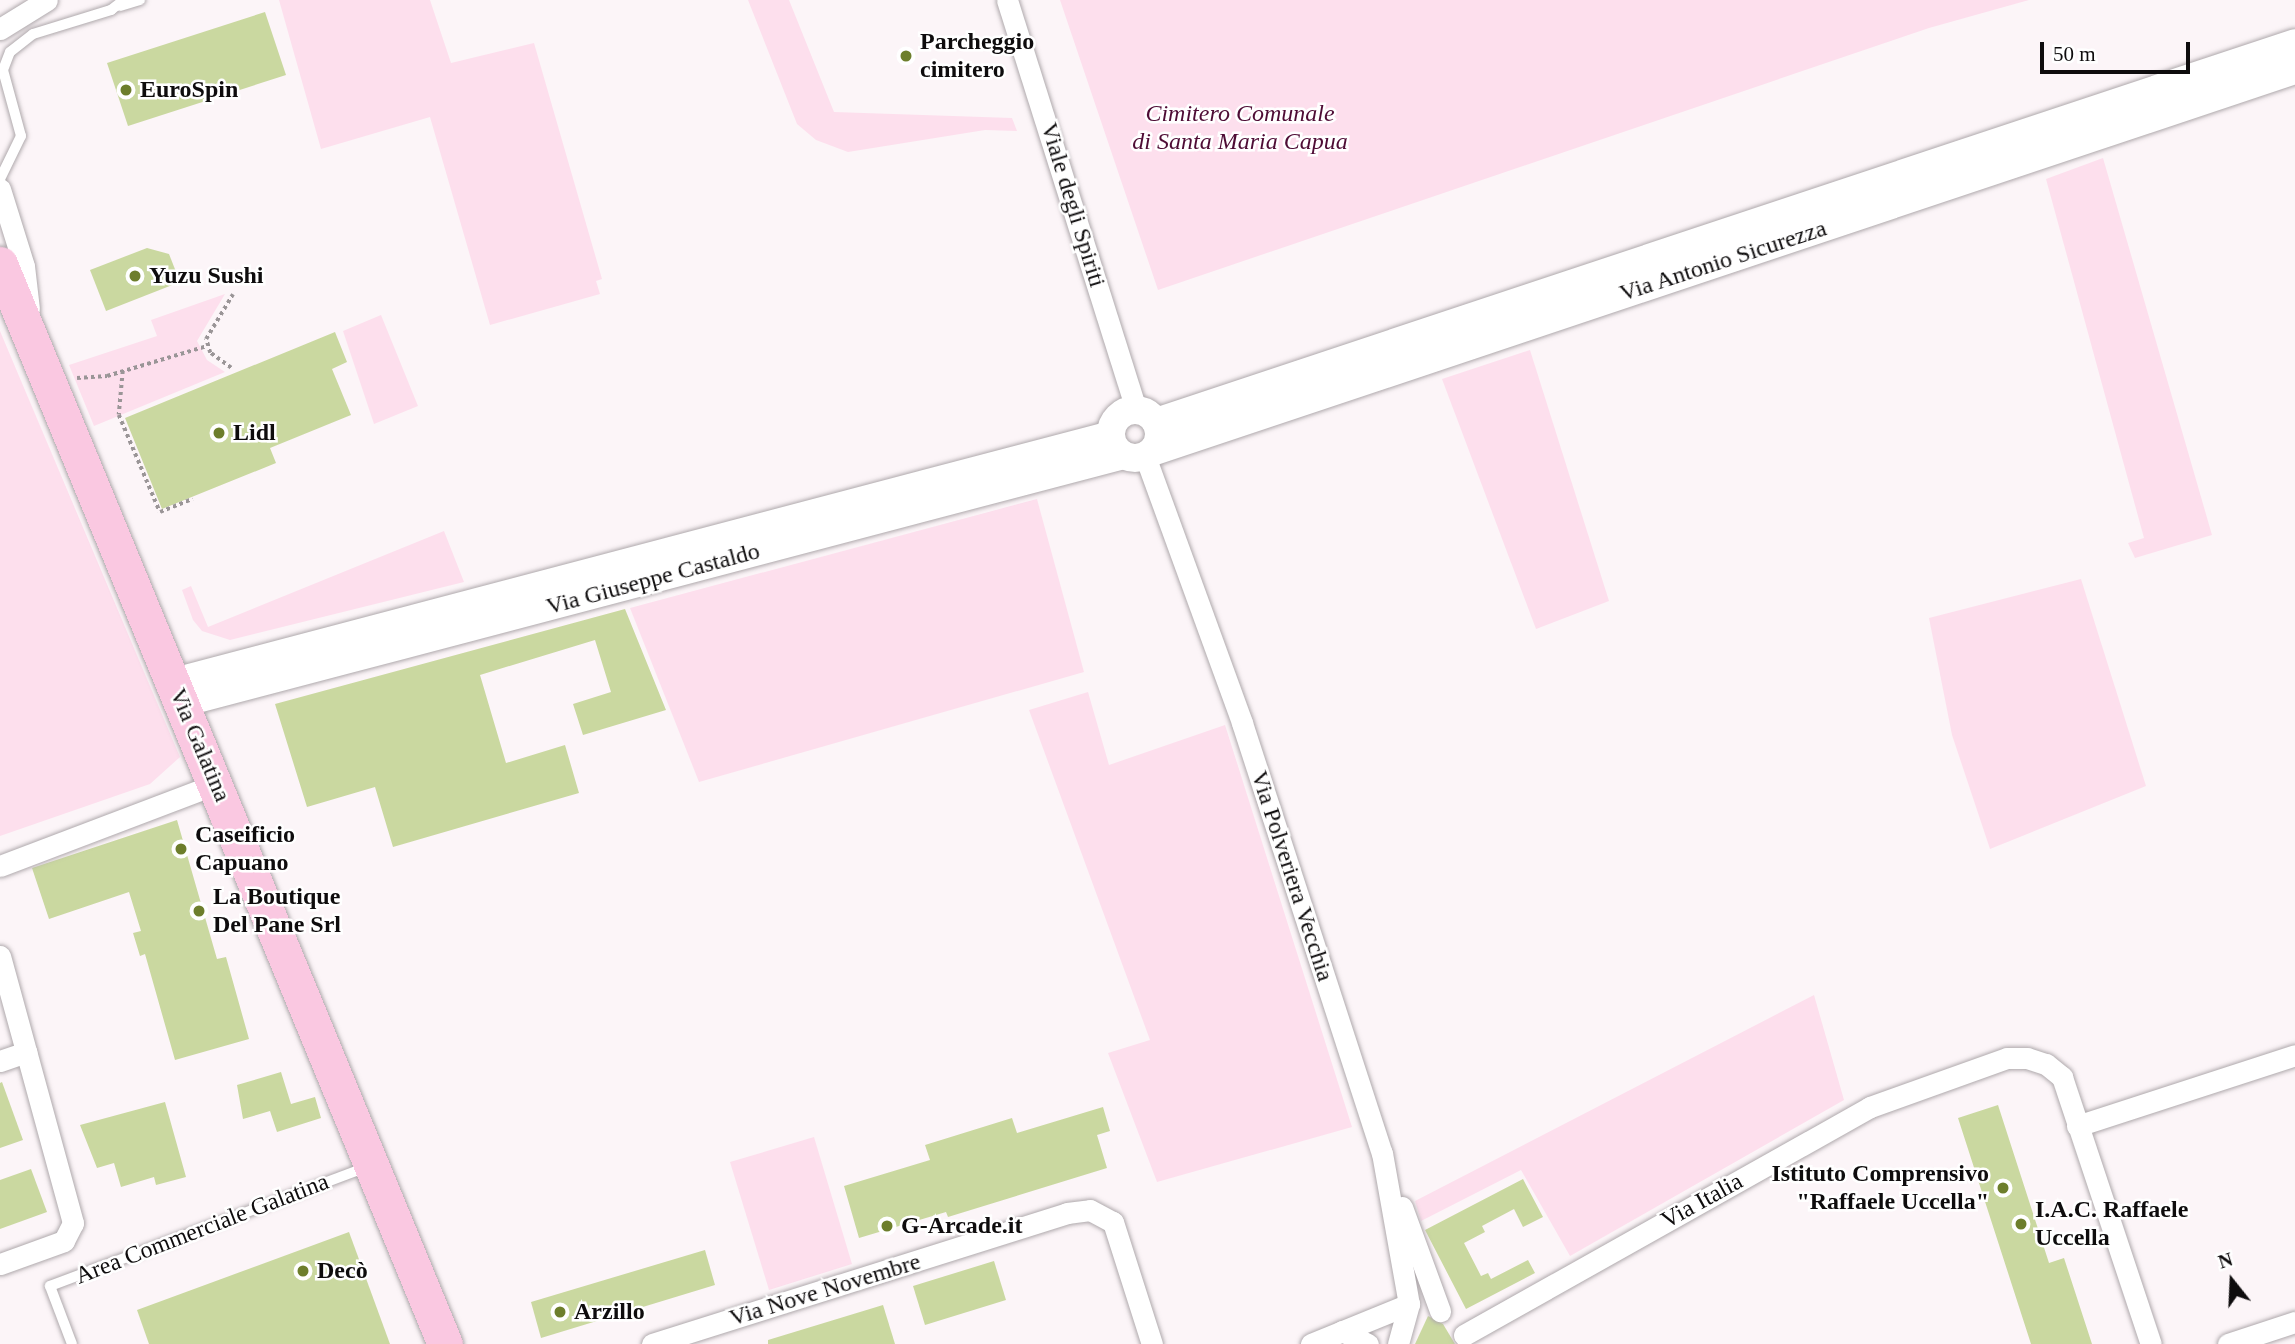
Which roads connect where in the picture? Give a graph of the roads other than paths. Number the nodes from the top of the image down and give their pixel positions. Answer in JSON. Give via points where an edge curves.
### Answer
{"nodes":[{"id":1,"x":47,"y":0,"type":"edge"},
{"id":2,"x":124,"y":0,"type":"edge"},
{"id":3,"x":140,"y":0,"type":"edge"},
{"id":4,"x":1007,"y":0,"type":"edge"},
{"id":5,"x":111,"y":10,"type":"junction"},
{"id":6,"x":0,"y":29,"type":"edge"},
{"id":7,"x":2295,"y":43,"type":"edge"},
{"id":8,"x":2295,"y":70,"type":"edge"},
{"id":9,"x":33,"y":132,"type":"dead end"},
{"id":10,"x":21,"y":136,"type":"junction"},
{"id":11,"x":0,"y":179,"type":"edge"},
{"id":12,"x":0,"y":189,"type":"edge"},
{"id":13,"x":0,"y":264,"type":"edge"},
{"id":14,"x":32,"y":342,"type":"junction"},
{"id":15,"x":1146,"y":416,"type":"junction"},
{"id":16,"x":1133,"y":450,"type":"junction"},
{"id":17,"x":178,"y":692,"type":"junction"},
{"id":18,"x":216,"y":784,"type":"junction"},
{"id":19,"x":0,"y":866,"type":"edge"},
{"id":20,"x":0,"y":956,"type":"edge"},
{"id":21,"x":26,"y":1052,"type":"junction"},
{"id":22,"x":2295,"y":1055,"type":"edge"},
{"id":23,"x":0,"y":1061,"type":"edge"},
{"id":24,"x":2077,"y":1126,"type":"junction"},
{"id":25,"x":1382,"y":1153,"type":"junction"},
{"id":26,"x":372,"y":1165,"type":"junction"},
{"id":27,"x":0,"y":1264,"type":"edge"},
{"id":28,"x":1409,"y":1304,"type":"junction"},
{"id":29,"x":1440,"y":1311,"type":"junction"},
{"id":30,"x":2295,"y":1322,"type":"edge"},
{"id":31,"x":1342,"y":1331,"type":"junction"},
{"id":32,"x":1468,"y":1340,"type":"edge"},
{"id":33,"x":72,"y":1344,"type":"edge"},
{"id":34,"x":444,"y":1344,"type":"edge"},
{"id":35,"x":652,"y":1344,"type":"edge"},
{"id":36,"x":1152,"y":1344,"type":"edge"},
{"id":37,"x":1311,"y":1344,"type":"edge"},
{"id":38,"x":1368,"y":1344,"type":"edge"},
{"id":39,"x":1398,"y":1344,"type":"edge"},
{"id":40,"x":2151,"y":1344,"type":"edge"},
{"id":41,"x":2228,"y":1344,"type":"edge"}],
"edges":[{"from":1,"to":6,"type":"street"},
{"from":2,"to":5,"type":"lane"},
{"from":3,"to":5,"type":"lane"},
{"from":4,"to":15,"type":"street","name":"Viale degli Spiriti"},
{"from":5,"to":10,"type":"lane","via":[[33,34],[10,52],[3,69]]},
{"from":7,"to":15,"type":"street","name":"Via Antonio Sicurezza"},
{"from":8,"to":16,"type":"street","name":"Via Antonio Sicurezza"},
{"from":9,"to":10,"type":"lane"},
{"from":10,"to":11,"type":"lane"},
{"from":12,"to":14,"type":"street","via":[[24,266]]},
{"from":13,"to":14,"type":"main road","name":"Via Galatina"},
{"from":14,"to":17,"type":"main road","name":"Via Galatina"},
{"from":15,"to":16,"type":"street","via":[[1159,438]]},
{"from":15,"to":16,"type":"street","via":[[1116,421]]},
{"from":16,"to":17,"type":"street","name":"Via Giuseppe Castaldo"},
{"from":16,"to":25,"type":"street","name":"Via Polveriera Vecchia","via":[[1242,723]]},
{"from":17,"to":18,"type":"main road","name":"Via Galatina"},
{"from":18,"to":19,"type":"street"},
{"from":18,"to":26,"type":"main road","name":"Via Galatina"},
{"from":20,"to":21,"type":"street"},
{"from":21,"to":23,"type":"street"},
{"from":21,"to":27,"type":"street","via":[[73,1223],[64,1241]]},
{"from":22,"to":24,"type":"street"},
{"from":24,"to":32,"type":"street","name":"Via Italia","via":[[2062,1077],[2046,1064],[2007,1058],[1870,1107]]},
{"from":24,"to":40,"type":"street"},
{"from":25,"to":28,"type":"street","name":"Via Polveriera Vecchia"},
{"from":25,"to":29,"type":"street"},
{"from":26,"to":33,"type":"lane","name":"Area Commerciale Galatina","via":[[50,1286]]},
{"from":26,"to":34,"type":"main road","name":"Via Galatina"},
{"from":28,"to":29,"type":"street"},
{"from":28,"to":31,"type":"street"},
{"from":28,"to":39,"type":"street"},
{"from":29,"to":32,"type":"street"},
{"from":30,"to":41,"type":"street"},
{"from":31,"to":37,"type":"street"},
{"from":31,"to":38,"type":"street"},
{"from":35,"to":36,"type":"street","name":"Via Nove Novembre","via":[[1066,1213],[1090,1210],[1113,1222]]}]}
